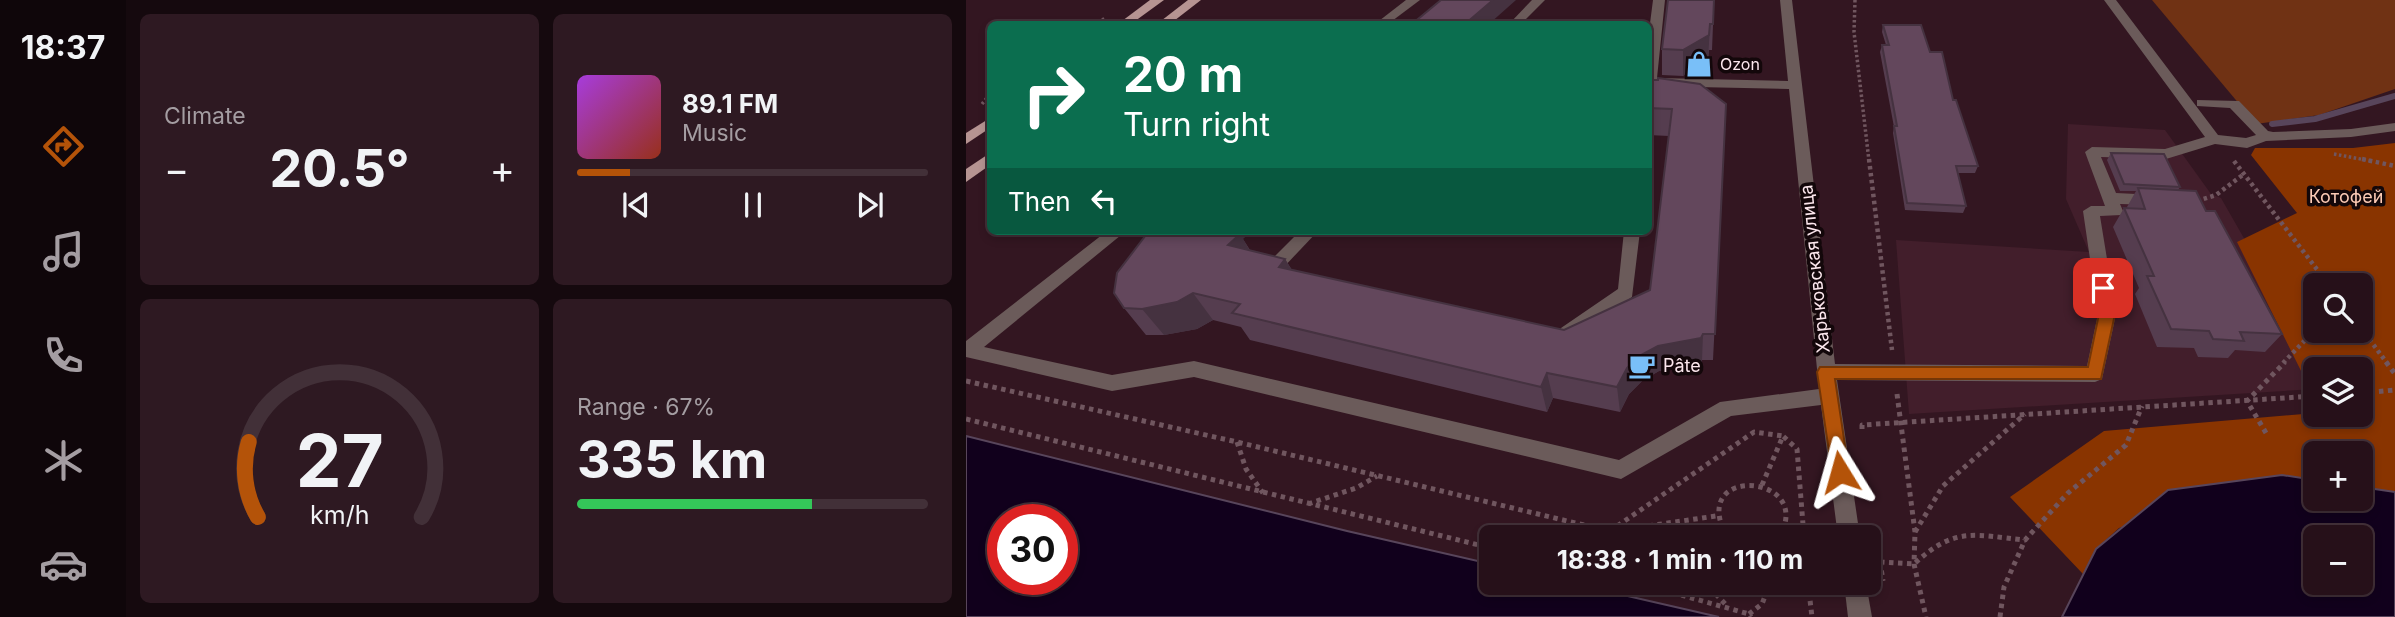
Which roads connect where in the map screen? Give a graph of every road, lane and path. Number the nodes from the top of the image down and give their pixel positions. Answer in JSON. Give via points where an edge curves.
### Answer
{"nodes":[{"id":1,"x":1158,"y":0,"type":"edge"},
{"id":2,"x":1195,"y":0,"type":"edge"},
{"id":3,"x":1414,"y":0,"type":"edge"},
{"id":4,"x":1539,"y":0,"type":"edge"},
{"id":5,"x":1659,"y":0,"type":"edge"},
{"id":6,"x":1786,"y":0,"type":"edge"},
{"id":7,"x":1855,"y":0,"type":"edge"},
{"id":8,"x":2110,"y":0,"type":"edge"},
{"id":9,"x":2123,"y":0,"type":"edge"},
{"id":10,"x":1128,"y":21,"type":"edge"},
{"id":11,"x":1167,"y":21,"type":"edge"},
{"id":12,"x":1385,"y":21,"type":"edge"},
{"id":13,"x":1518,"y":21,"type":"edge"},
{"id":14,"x":1652,"y":57,"type":"edge"},
{"id":15,"x":1652,"y":82,"type":"edge"},
{"id":16,"x":1795,"y":85,"type":"junction"},
{"id":17,"x":2195,"y":103,"type":"junction"},
{"id":18,"x":987,"y":124,"type":"edge"},
{"id":19,"x":2395,"y":127,"type":"edge"},
{"id":20,"x":2270,"y":136,"type":"junction"},
{"id":21,"x":2214,"y":139,"type":"junction"},
{"id":22,"x":966,"y":140,"type":"edge"},
{"id":23,"x":2323,"y":152,"type":"dead end"},
{"id":24,"x":987,"y":160,"type":"edge"},
{"id":25,"x":2395,"y":166,"type":"edge"},
{"id":26,"x":2244,"y":174,"type":"dead end"},
{"id":27,"x":966,"y":177,"type":"edge"},
{"id":28,"x":2110,"y":198,"type":"junction"},
{"id":29,"x":2188,"y":202,"type":"joint"},
{"id":30,"x":1113,"y":235,"type":"edge"},
{"id":31,"x":1306,"y":235,"type":"edge"},
{"id":32,"x":1632,"y":235,"type":"edge"},
{"id":33,"x":1301,"y":273,"type":"edge"},
{"id":34,"x":1550,"y":332,"type":"edge"},
{"id":35,"x":2303,"y":343,"type":"edge"},
{"id":36,"x":2372,"y":343,"type":"edge"},
{"id":37,"x":967,"y":350,"type":"edge"},
{"id":38,"x":1826,"y":372,"type":"junction"},
{"id":39,"x":2395,"y":373,"type":"edge"},
{"id":40,"x":1895,"y":374,"type":"junction"},
{"id":41,"x":966,"y":381,"type":"edge"},
{"id":42,"x":2395,"y":390,"type":"edge"},
{"id":43,"x":2373,"y":392,"type":"edge"},
{"id":44,"x":1829,"y":396,"type":"junction"},
{"id":45,"x":2303,"y":397,"type":"edge"},
{"id":46,"x":2247,"y":401,"type":"junction"},
{"id":47,"x":2142,"y":406,"type":"junction"},
{"id":48,"x":2027,"y":413,"type":"junction"},
{"id":49,"x":966,"y":419,"type":"edge"},
{"id":50,"x":1901,"y":423,"type":"junction"},
{"id":51,"x":2266,"y":433,"type":"dead end"},
{"id":52,"x":1783,"y":436,"type":"junction"},
{"id":53,"x":1864,"y":439,"type":"dead end"},
{"id":54,"x":1237,"y":442,"type":"junction"},
{"id":55,"x":1378,"y":475,"type":"junction"},
{"id":56,"x":1762,"y":485,"type":"junction"},
{"id":57,"x":1263,"y":493,"type":"junction"},
{"id":58,"x":1307,"y":504,"type":"junction"},
{"id":59,"x":1716,"y":516,"type":"junction"},
{"id":60,"x":1875,"y":521,"type":"dead end"},
{"id":61,"x":1584,"y":525,"type":"edge"},
{"id":62,"x":1618,"y":525,"type":"edge"},
{"id":63,"x":1652,"y":525,"type":"edge"},
{"id":64,"x":1719,"y":525,"type":"edge"},
{"id":65,"x":1785,"y":525,"type":"edge"},
{"id":66,"x":1803,"y":525,"type":"edge"},
{"id":67,"x":1847,"y":525,"type":"edge"},
{"id":68,"x":1915,"y":532,"type":"junction"},
{"id":69,"x":2025,"y":540,"type":"junction"},
{"id":70,"x":1479,"y":545,"type":"edge"},
{"id":71,"x":1914,"y":564,"type":"junction"},
{"id":72,"x":1684,"y":595,"type":"edge"},
{"id":73,"x":1717,"y":595,"type":"edge"},
{"id":74,"x":1765,"y":595,"type":"edge"},
{"id":75,"x":1808,"y":595,"type":"edge"},
{"id":76,"x":1857,"y":595,"type":"edge"},
{"id":77,"x":1729,"y":607,"type":"junction"},
{"id":78,"x":1750,"y":615,"type":"edge"},
{"id":79,"x":1812,"y":617,"type":"edge"},
{"id":80,"x":1860,"y":617,"type":"edge"},
{"id":81,"x":1926,"y":617,"type":"edge"},
{"id":82,"x":2000,"y":617,"type":"edge"}],
"edges":[{"from":1,"to":10,"type":"main road"},
{"from":2,"to":11,"type":"main road"},
{"from":3,"to":12,"type":"street"},
{"from":4,"to":13,"type":"street"},
{"from":5,"to":14,"type":"street"},
{"from":6,"to":16,"type":"street","name":"Харьковская улица"},
{"from":7,"to":40,"type":"path","via":[[1854,32]]},
{"from":8,"to":17,"type":"street"},
{"from":9,"to":17,"type":"street"},
{"from":15,"to":16,"type":"street"},
{"from":16,"to":38,"type":"street","name":"Харьковская улица"},
{"from":17,"to":20,"type":"street","via":[[2234,104]]},
{"from":17,"to":21,"type":"street"},
{"from":18,"to":22,"type":"main road"},
{"from":19,"to":20,"type":"street"},
{"from":20,"to":21,"type":"street","via":[[2247,143]]},
{"from":21,"to":28,"type":"street","via":[[2166,154],[2092,152]]},
{"from":23,"to":25,"type":"path"},
{"from":24,"to":27,"type":"main road"},
{"from":26,"to":29,"type":"path","via":[[2208,199]]},
{"from":28,"to":29,"type":"street"},
{"from":28,"to":40,"type":"street","via":[[2115,211],[2091,211],[2107,314],[2095,374]]},
{"from":30,"to":37,"type":"street"},
{"from":31,"to":33,"type":"street","via":[[1275,267]]},
{"from":32,"to":34,"type":"street","via":[[1626,292],[1563,335]]},
{"from":35,"to":46,"type":"path"},
{"from":36,"to":39,"type":"path"},
{"from":37,"to":44,"type":"street","via":[[1112,383],[1194,369],[1620,470],[1727,408]]},
{"from":38,"to":40,"type":"street"},
{"from":38,"to":44,"type":"street","name":"Харьковская улица"},
{"from":40,"to":50,"type":"path"},
{"from":41,"to":54,"type":"path"},
{"from":42,"to":43,"type":"path"},
{"from":44,"to":67,"type":"street","name":"Харьковская улица"},
{"from":45,"to":46,"type":"path"},
{"from":46,"to":47,"type":"path"},
{"from":46,"to":51,"type":"path"},
{"from":47,"to":48,"type":"path"},
{"from":47,"to":69,"type":"path","via":[[2126,445],[2068,493]]},
{"from":48,"to":50,"type":"path"},
{"from":48,"to":68,"type":"path","via":[[1943,486]]},
{"from":49,"to":57,"type":"path"},
{"from":50,"to":53,"type":"path","via":[[1862,425]]},
{"from":50,"to":68,"type":"path"},
{"from":52,"to":56,"type":"path"},
{"from":52,"to":62,"type":"path","via":[[1754,432]]},
{"from":52,"to":66,"type":"path","via":[[1797,449]]},
{"from":54,"to":55,"type":"path"},
{"from":54,"to":57,"type":"path","via":[[1253,483]]},
{"from":55,"to":58,"type":"path","via":[[1356,488]]},
{"from":55,"to":61,"type":"path"},
{"from":56,"to":59,"type":"path","via":[[1738,485],[1726,492]]},
{"from":56,"to":65,"type":"path","via":[[1781,500]]},
{"from":57,"to":58,"type":"path"},
{"from":58,"to":70,"type":"path"},
{"from":59,"to":63,"type":"path"},
{"from":59,"to":64,"type":"path"},
{"from":60,"to":71,"type":"path","via":[[1880,562]]},
{"from":68,"to":71,"type":"path"},
{"from":69,"to":71,"type":"path","via":[[1954,537],[1938,542]]},
{"from":69,"to":82,"type":"path","via":[[2004,587]]},
{"from":71,"to":81,"type":"path"},
{"from":72,"to":77,"type":"path"},
{"from":73,"to":77,"type":"path"},
{"from":74,"to":78,"type":"path"},
{"from":75,"to":79,"type":"path"},
{"from":76,"to":80,"type":"street"},
{"from":77,"to":78,"type":"path"}]}
